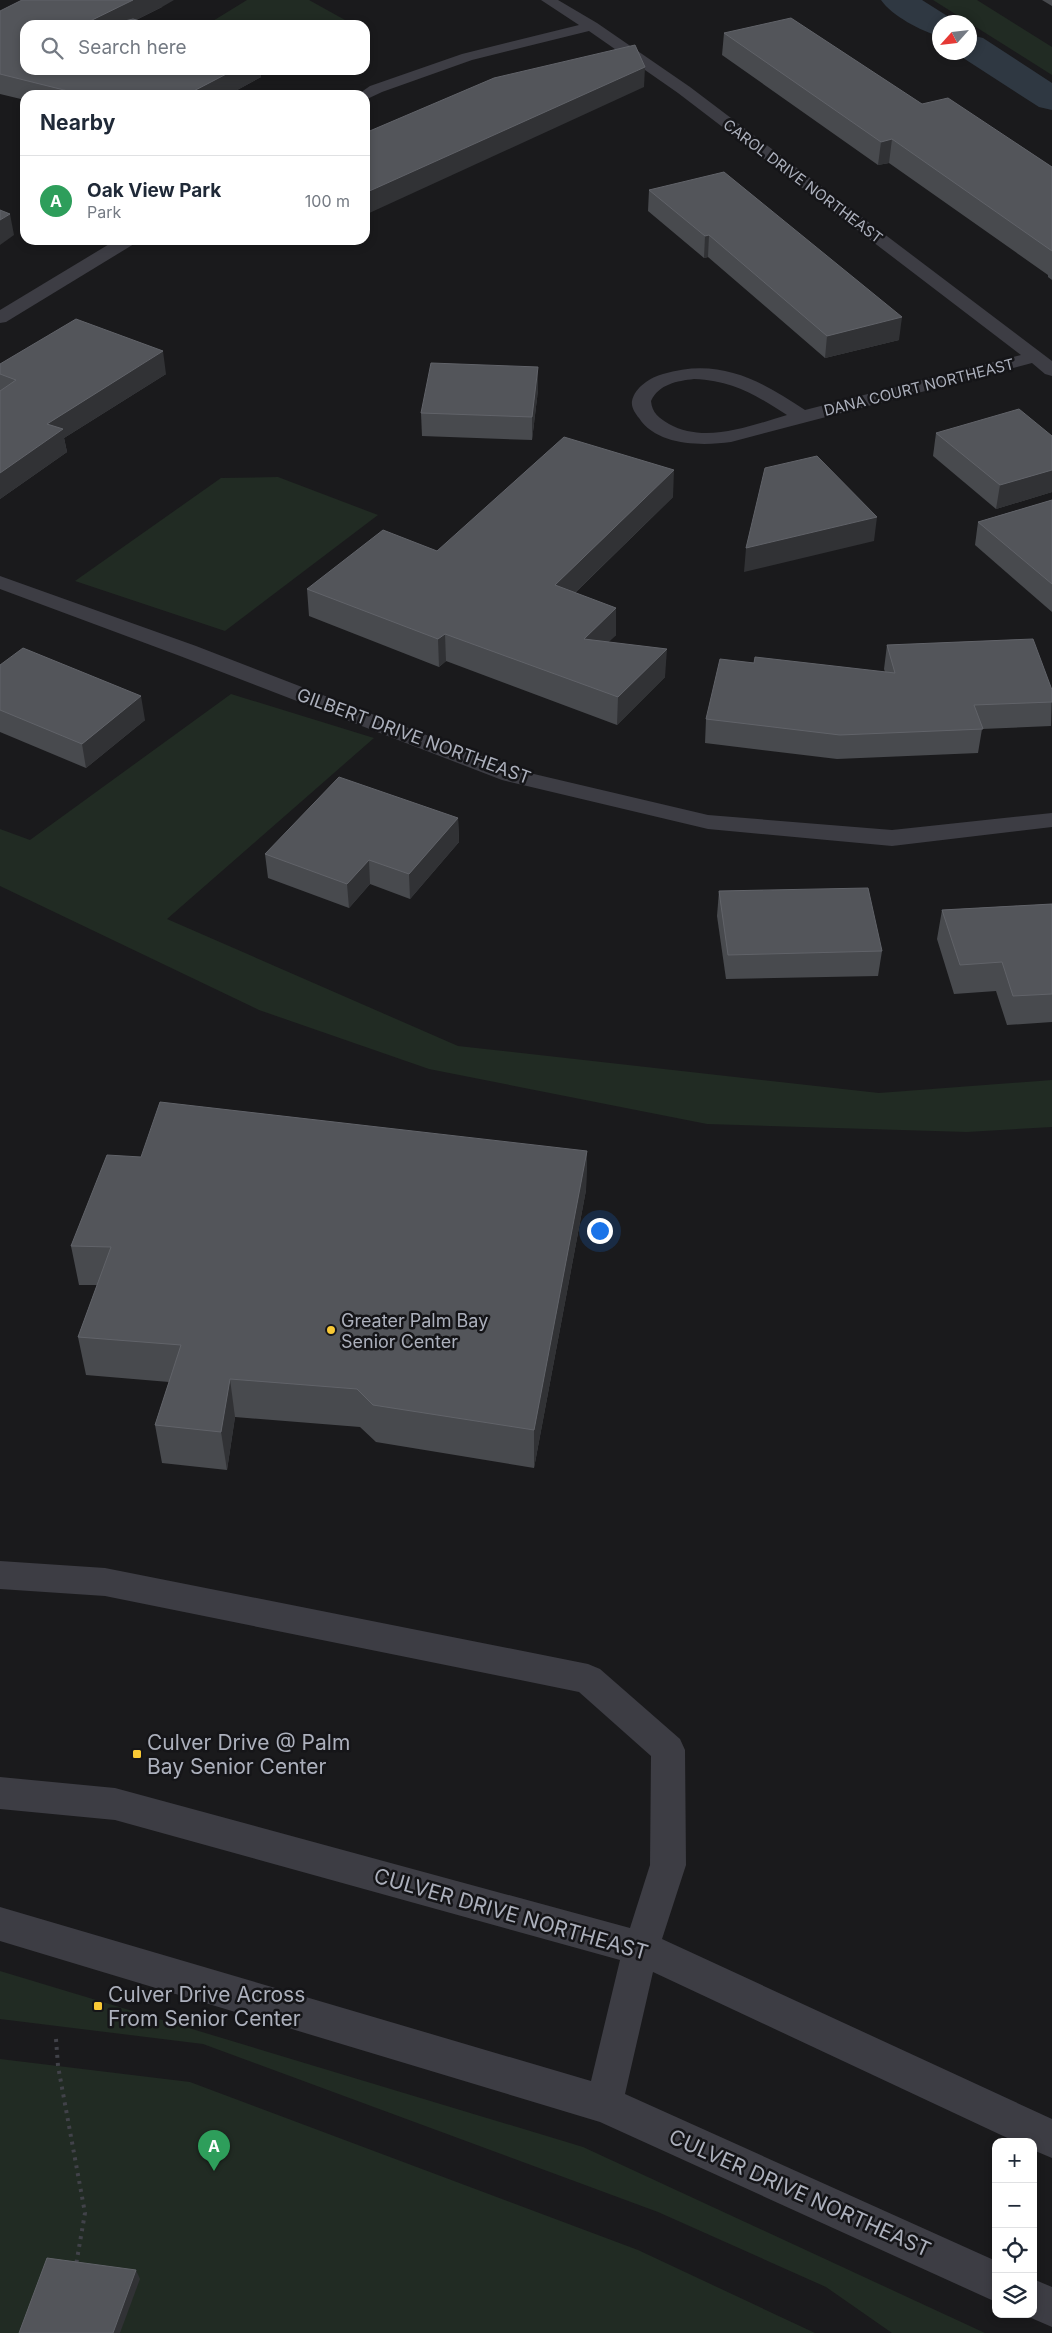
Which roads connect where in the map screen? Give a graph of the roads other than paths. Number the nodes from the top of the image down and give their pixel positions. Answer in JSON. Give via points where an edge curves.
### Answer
{"nodes":[{"id":1,"x":548,"y":0,"type":"edge"},
{"id":2,"x":592,"y":26,"type":"junction"},
{"id":3,"x":370,"y":92,"type":"edge"},
{"id":4,"x":120,"y":245,"type":"edge"},
{"id":5,"x":0,"y":318,"type":"edge"},
{"id":6,"x":1035,"y":357,"type":"junction"},
{"id":7,"x":1052,"y":370,"type":"edge"},
{"id":8,"x":802,"y":417,"type":"junction"},
{"id":9,"x":0,"y":582,"type":"edge"},
{"id":10,"x":1052,"y":820,"type":"edge"},
{"id":11,"x":0,"y":1575,"type":"edge"},
{"id":12,"x":0,"y":1793,"type":"edge"},
{"id":13,"x":0,"y":1924,"type":"edge"},
{"id":14,"x":641,"y":1948,"type":"junction"},
{"id":15,"x":604,"y":2104,"type":"junction"},
{"id":16,"x":1052,"y":2139,"type":"edge"},
{"id":17,"x":992,"y":2280,"type":"edge"},
{"id":18,"x":1037,"y":2301,"type":"edge"},
{"id":19,"x":1052,"y":2307,"type":"edge"}],
"edges":[{"from":1,"to":2,"type":"street","name":"CAROL DRIVE NORTHEAST"},
{"from":2,"to":3,"type":"street","via":[[467,57]]},
{"from":2,"to":6,"type":"street","name":"CAROL DRIVE NORTHEAST","via":[[684,90]]},
{"from":4,"to":5,"type":"street"},
{"from":6,"to":7,"type":"street","name":"CAROL DRIVE NORTHEAST"},
{"from":6,"to":8,"type":"street","name":"DANA COURT NORTHEAST"},
{"from":8,"to":8,"type":"street","name":"DANA COURT NORTHEAST","via":[[751,384],[715,374],[674,376],[646,391],[641,402],[643,412],[652,423],[686,437],[729,437]]},
{"from":9,"to":10,"type":"street","name":"GILBERT DRIVE NORTHEAST","via":[[510,775],[708,822],[892,838]]},
{"from":11,"to":14,"type":"street","via":[[105,1582],[588,1679],[668,1750],[668,1865]]},
{"from":12,"to":14,"type":"street","name":"CULVER DRIVE NORTHEAST","via":[[115,1804]]},
{"from":13,"to":15,"type":"street","name":"CULVER DRIVE NORTHEAST"},
{"from":14,"to":15,"type":"street"},
{"from":14,"to":16,"type":"street","name":"CULVER DRIVE NORTHEAST"},
{"from":15,"to":17,"type":"street","name":"CULVER DRIVE NORTHEAST"},
{"from":18,"to":19,"type":"street"}]}
